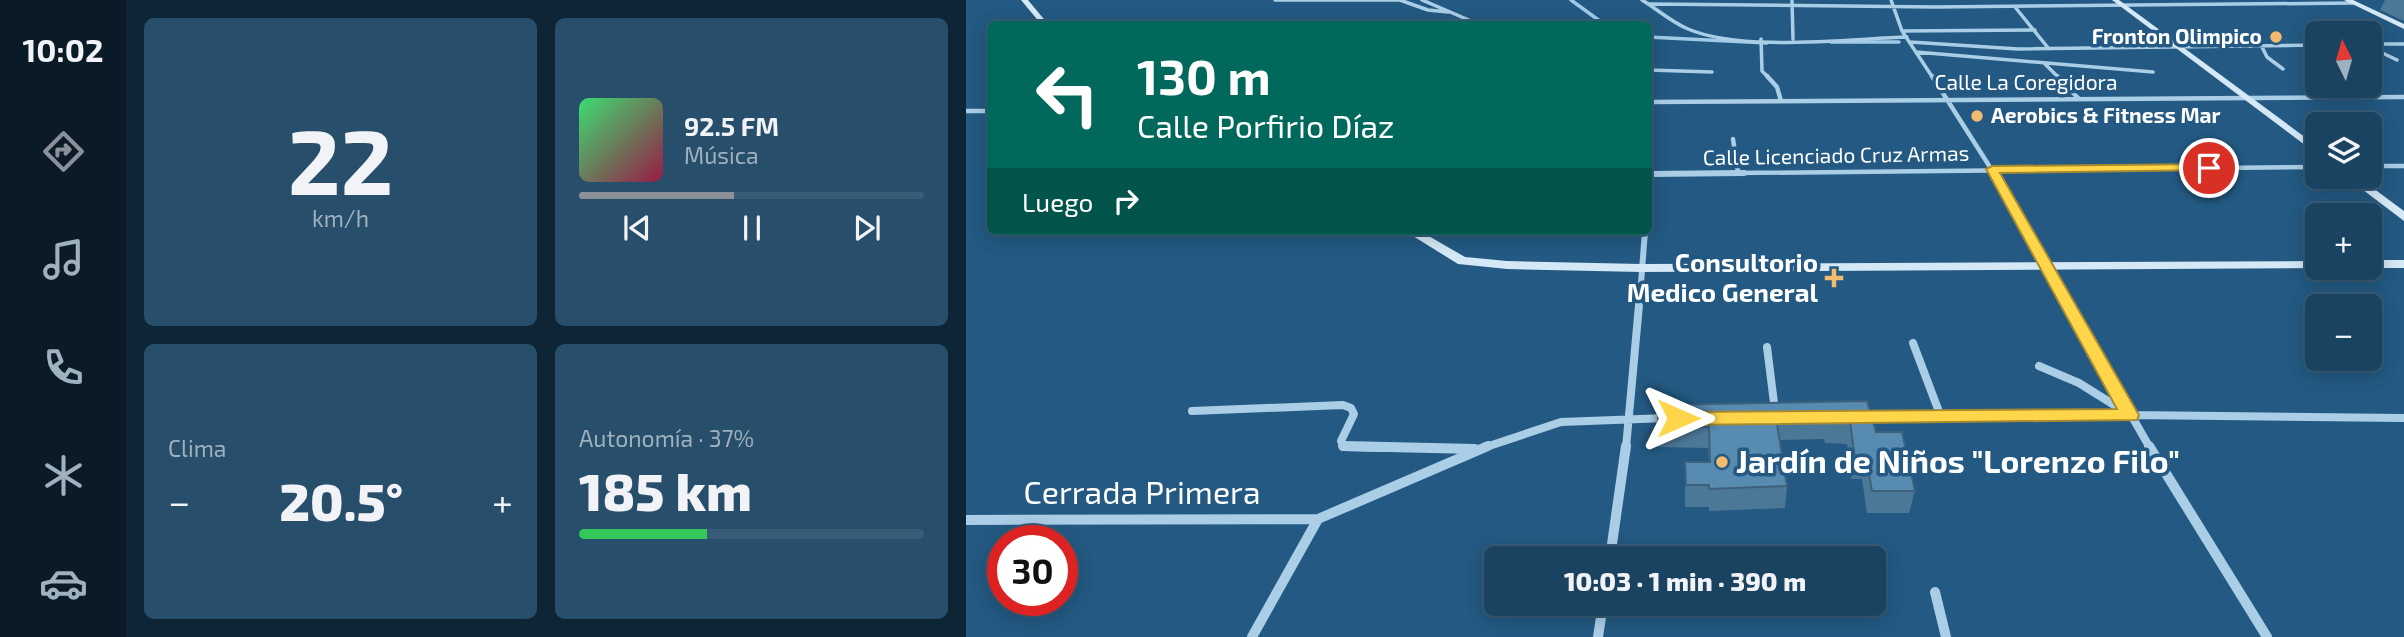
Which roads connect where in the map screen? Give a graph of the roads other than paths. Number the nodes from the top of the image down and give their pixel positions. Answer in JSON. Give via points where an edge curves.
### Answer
{"nodes":[{"id":1,"x":1024,"y":0,"type":"edge"},
{"id":2,"x":1275,"y":0,"type":"edge"},
{"id":3,"x":1422,"y":0,"type":"edge"},
{"id":4,"x":1643,"y":0,"type":"edge"},
{"id":5,"x":1891,"y":0,"type":"edge"},
{"id":6,"x":2055,"y":0,"type":"edge"},
{"id":7,"x":2350,"y":1,"type":"edge"},
{"id":8,"x":1667,"y":2,"type":"edge"},
{"id":9,"x":1792,"y":2,"type":"edge"},
{"id":10,"x":2119,"y":3,"type":"edge"},
{"id":11,"x":1649,"y":4,"type":"junction"},
{"id":12,"x":1893,"y":5,"type":"junction"},
{"id":13,"x":2064,"y":6,"type":"junction"},
{"id":14,"x":2015,"y":7,"type":"junction"},
{"id":15,"x":1448,"y":12,"type":"junction"},
{"id":16,"x":1042,"y":21,"type":"edge"},
{"id":17,"x":1470,"y":21,"type":"edge"},
{"id":18,"x":2404,"y":27,"type":"edge"},
{"id":19,"x":2035,"y":30,"type":"junction"},
{"id":20,"x":1906,"y":37,"type":"junction"},
{"id":21,"x":1793,"y":39,"type":"junction"},
{"id":22,"x":1761,"y":40,"type":"junction"},
{"id":23,"x":2404,"y":44,"type":"edge"},
{"id":24,"x":2261,"y":45,"type":"junction"},
{"id":25,"x":2305,"y":45,"type":"edge"},
{"id":26,"x":2382,"y":45,"type":"edge"},
{"id":27,"x":2176,"y":46,"type":"junction"},
{"id":28,"x":1972,"y":47,"type":"junction"},
{"id":29,"x":2049,"y":48,"type":"junction"},
{"id":30,"x":1916,"y":52,"type":"junction"},
{"id":31,"x":2382,"y":52,"type":"edge"},
{"id":32,"x":2006,"y":60,"type":"junction"},
{"id":33,"x":2397,"y":60,"type":"dead end"},
{"id":34,"x":2045,"y":64,"type":"junction"},
{"id":35,"x":2283,"y":69,"type":"dead end"},
{"id":36,"x":1652,"y":70,"type":"edge"},
{"id":37,"x":1712,"y":72,"type":"dead end"},
{"id":38,"x":2153,"y":72,"type":"dead end"},
{"id":39,"x":2404,"y":97,"type":"edge"},
{"id":40,"x":2246,"y":98,"type":"junction"},
{"id":41,"x":2079,"y":99,"type":"junction"},
{"id":42,"x":1947,"y":100,"type":"junction"},
{"id":43,"x":1781,"y":101,"type":"junction"},
{"id":44,"x":1652,"y":102,"type":"edge"},
{"id":45,"x":966,"y":111,"type":"edge"},
{"id":46,"x":987,"y":111,"type":"edge"},
{"id":47,"x":1733,"y":139,"type":"dead end"},
{"id":48,"x":2305,"y":143,"type":"edge"},
{"id":49,"x":2382,"y":166,"type":"edge"},
{"id":50,"x":2404,"y":166,"type":"edge"},
{"id":51,"x":2305,"y":167,"type":"edge"},
{"id":52,"x":1992,"y":169,"type":"junction"},
{"id":53,"x":1738,"y":173,"type":"junction"},
{"id":54,"x":1652,"y":174,"type":"edge"},
{"id":55,"x":2367,"y":189,"type":"edge"},
{"id":56,"x":2404,"y":217,"type":"edge"},
{"id":57,"x":1418,"y":235,"type":"edge"},
{"id":58,"x":1645,"y":235,"type":"edge"},
{"id":59,"x":2382,"y":264,"type":"edge"},
{"id":60,"x":2404,"y":264,"type":"edge"},
{"id":61,"x":2305,"y":265,"type":"edge"},
{"id":62,"x":2049,"y":267,"type":"junction"},
{"id":63,"x":1641,"y":268,"type":"junction"},
{"id":64,"x":1913,"y":343,"type":"dead end"},
{"id":65,"x":1767,"y":347,"type":"dead end"},
{"id":66,"x":2039,"y":366,"type":"dead end"},
{"id":67,"x":1192,"y":411,"type":"dead end"},
{"id":68,"x":2130,"y":415,"type":"junction"},
{"id":69,"x":1941,"y":417,"type":"junction"},
{"id":70,"x":1630,"y":418,"type":"junction"},
{"id":71,"x":1681,"y":418,"type":"edge"},
{"id":72,"x":1851,"y":418,"type":"edge"},
{"id":73,"x":2404,"y":418,"type":"edge"},
{"id":74,"x":1763,"y":419,"type":"edge"},
{"id":75,"x":1776,"y":419,"type":"junction"},
{"id":76,"x":1787,"y":419,"type":"edge"},
{"id":77,"x":1479,"y":449,"type":"junction"},
{"id":78,"x":1318,"y":519,"type":"junction"},
{"id":79,"x":966,"y":520,"type":"edge"},
{"id":80,"x":1612,"y":546,"type":"edge"},
{"id":81,"x":1935,"y":592,"type":"dead end"},
{"id":82,"x":1601,"y":616,"type":"edge"},
{"id":83,"x":1252,"y":637,"type":"edge"},
{"id":84,"x":1598,"y":637,"type":"edge"},
{"id":85,"x":1946,"y":637,"type":"edge"},
{"id":86,"x":2267,"y":637,"type":"edge"}],
"edges":[{"from":1,"to":16,"type":"street"},
{"from":2,"to":15,"type":"street","via":[[1400,0]]},
{"from":3,"to":15,"type":"street"},
{"from":4,"to":11,"type":"street"},
{"from":5,"to":12,"type":"street"},
{"from":6,"to":13,"type":"street"},
{"from":7,"to":10,"type":"street"},
{"from":7,"to":18,"type":"street"},
{"from":8,"to":9,"type":"street"},
{"from":8,"to":11,"type":"street"},
{"from":9,"to":12,"type":"street"},
{"from":9,"to":21,"type":"street"},
{"from":10,"to":13,"type":"street"},
{"from":10,"to":27,"type":"street"},
{"from":11,"to":22,"type":"street","via":[[1688,29]]},
{"from":12,"to":14,"type":"street"},
{"from":12,"to":20,"type":"street"},
{"from":13,"to":14,"type":"street"},
{"from":14,"to":19,"type":"street"},
{"from":15,"to":17,"type":"street"},
{"from":19,"to":20,"type":"street"},
{"from":19,"to":29,"type":"street"},
{"from":20,"to":21,"type":"street"},
{"from":20,"to":28,"type":"street"},
{"from":20,"to":30,"type":"street"},
{"from":21,"to":22,"type":"street"},
{"from":22,"to":43,"type":"street","via":[[1762,72],[1777,87]]},
{"from":23,"to":26,"type":"street"},
{"from":24,"to":25,"type":"street"},
{"from":24,"to":27,"type":"street"},
{"from":24,"to":35,"type":"street","via":[[2267,57]]},
{"from":27,"to":29,"type":"street"},
{"from":27,"to":40,"type":"street"},
{"from":28,"to":29,"type":"street"},
{"from":28,"to":32,"type":"street"},
{"from":30,"to":32,"type":"street"},
{"from":30,"to":42,"type":"street"},
{"from":31,"to":33,"type":"street"},
{"from":32,"to":34,"type":"street"},
{"from":34,"to":38,"type":"street"},
{"from":34,"to":41,"type":"street"},
{"from":36,"to":37,"type":"street"},
{"from":39,"to":40,"type":"street","name":"Calle La Coregidora"},
{"from":40,"to":41,"type":"street","name":"Calle La Coregidora"},
{"from":40,"to":48,"type":"street"},
{"from":41,"to":42,"type":"street","name":"Calle La Coregidora"},
{"from":42,"to":43,"type":"street","name":"Calle La Coregidora"},
{"from":42,"to":52,"type":"street"},
{"from":43,"to":44,"type":"street","name":"Calle La Coregidora"},
{"from":45,"to":46,"type":"street"},
{"from":47,"to":53,"type":"street"},
{"from":49,"to":50,"type":"street"},
{"from":51,"to":52,"type":"street","name":"Calle Licenciado Cruz Armas"},
{"from":52,"to":53,"type":"street","name":"Calle Licenciado Cruz Armas"},
{"from":52,"to":62,"type":"street"},
{"from":53,"to":54,"type":"street","name":"Calle Licenciado Cruz Armas"},
{"from":55,"to":56,"type":"street"},
{"from":57,"to":63,"type":"street","via":[[1462,261]]},
{"from":58,"to":63,"type":"street"},
{"from":59,"to":60,"type":"street"},
{"from":61,"to":62,"type":"street"},
{"from":62,"to":63,"type":"street"},
{"from":62,"to":68,"type":"street"},
{"from":63,"to":70,"type":"street"},
{"from":64,"to":69,"type":"street"},
{"from":65,"to":75,"type":"street"},
{"from":66,"to":68,"type":"street","via":[[2078,383]]},
{"from":67,"to":77,"type":"street","via":[[1343,405],[1354,414],[1340,441],[1344,447]]},
{"from":68,"to":69,"type":"street"},
{"from":68,"to":73,"type":"street"},
{"from":68,"to":86,"type":"street"},
{"from":69,"to":72,"type":"street"},
{"from":70,"to":71,"type":"street"},
{"from":70,"to":77,"type":"street","via":[[1561,422]]},
{"from":70,"to":80,"type":"street"},
{"from":74,"to":75,"type":"street"},
{"from":75,"to":76,"type":"street"},
{"from":77,"to":78,"type":"street"},
{"from":78,"to":79,"type":"street","name":"Cerrada Primera"},
{"from":78,"to":83,"type":"street"},
{"from":81,"to":85,"type":"street"},
{"from":82,"to":84,"type":"street"}]}
